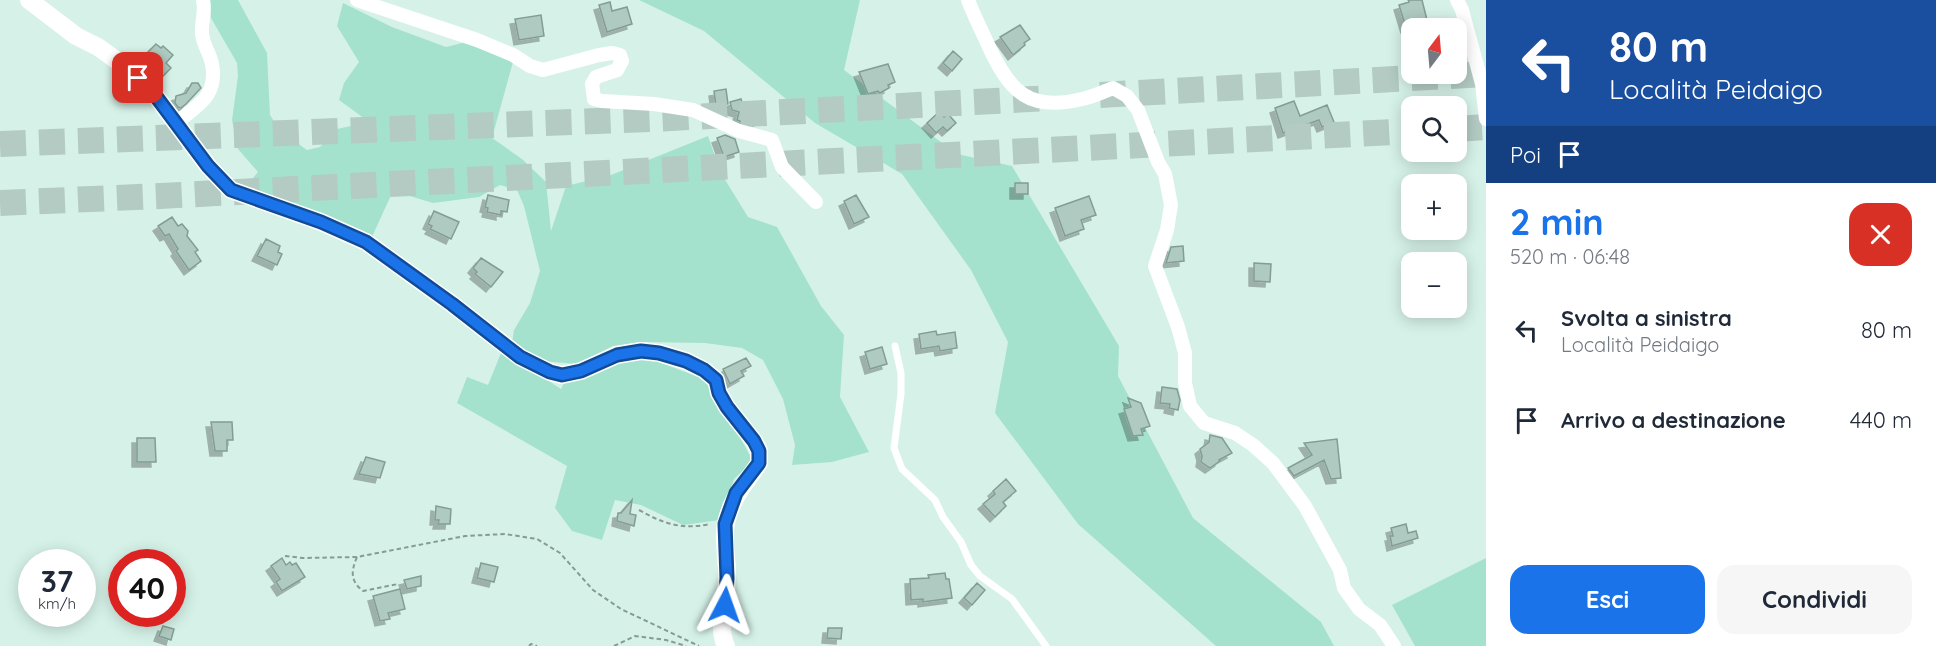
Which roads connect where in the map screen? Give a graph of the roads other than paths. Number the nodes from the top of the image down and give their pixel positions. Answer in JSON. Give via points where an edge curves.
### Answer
{"nodes":[{"id":1,"x":29,"y":0,"type":"edge"},
{"id":2,"x":203,"y":0,"type":"edge"},
{"id":3,"x":357,"y":0,"type":"edge"},
{"id":4,"x":968,"y":0,"type":"edge"},
{"id":5,"x":1457,"y":0,"type":"edge"},
{"id":6,"x":1486,"y":119,"type":"edge"},
{"id":7,"x":176,"y":123,"type":"junction"},
{"id":8,"x":816,"y":202,"type":"dead end"},
{"id":9,"x":895,"y":346,"type":"dead end"},
{"id":10,"x":726,"y":646,"type":"edge"},
{"id":11,"x":1046,"y":646,"type":"edge"},
{"id":12,"x":1394,"y":646,"type":"edge"}],
"edges":[{"from":1,"to":7,"type":"street","via":[[123,65],[152,91]]},
{"from":2,"to":7,"type":"street","via":[[201,34],[212,64],[212,88],[206,99]]},
{"from":3,"to":8,"type":"street","via":[[477,40],[543,70],[599,55],[620,55],[622,61],[617,70],[596,76],[592,84],[594,99],[693,110],[772,141],[782,167]]},
{"from":4,"to":12,"type":"street","via":[[1001,73],[1026,97],[1064,102],[1113,88],[1127,96],[1138,110],[1165,174],[1171,205],[1155,267],[1185,353],[1190,406],[1204,423],[1234,433],[1273,463],[1305,506],[1340,570],[1344,588],[1359,609],[1380,625]]},
{"from":5,"to":6,"type":"street","via":[[1482,84]]},
{"from":7,"to":10,"type":"street","via":[[231,190],[366,242],[520,357],[550,372],[562,375],[581,371],[617,355],[641,351],[686,361],[716,380],[727,407],[759,451],[759,463],[736,493],[725,524],[727,578],[722,625]]},
{"from":9,"to":11,"type":"lane","via":[[901,394],[894,448],[902,469],[935,500],[971,565],[1012,599]]}]}
